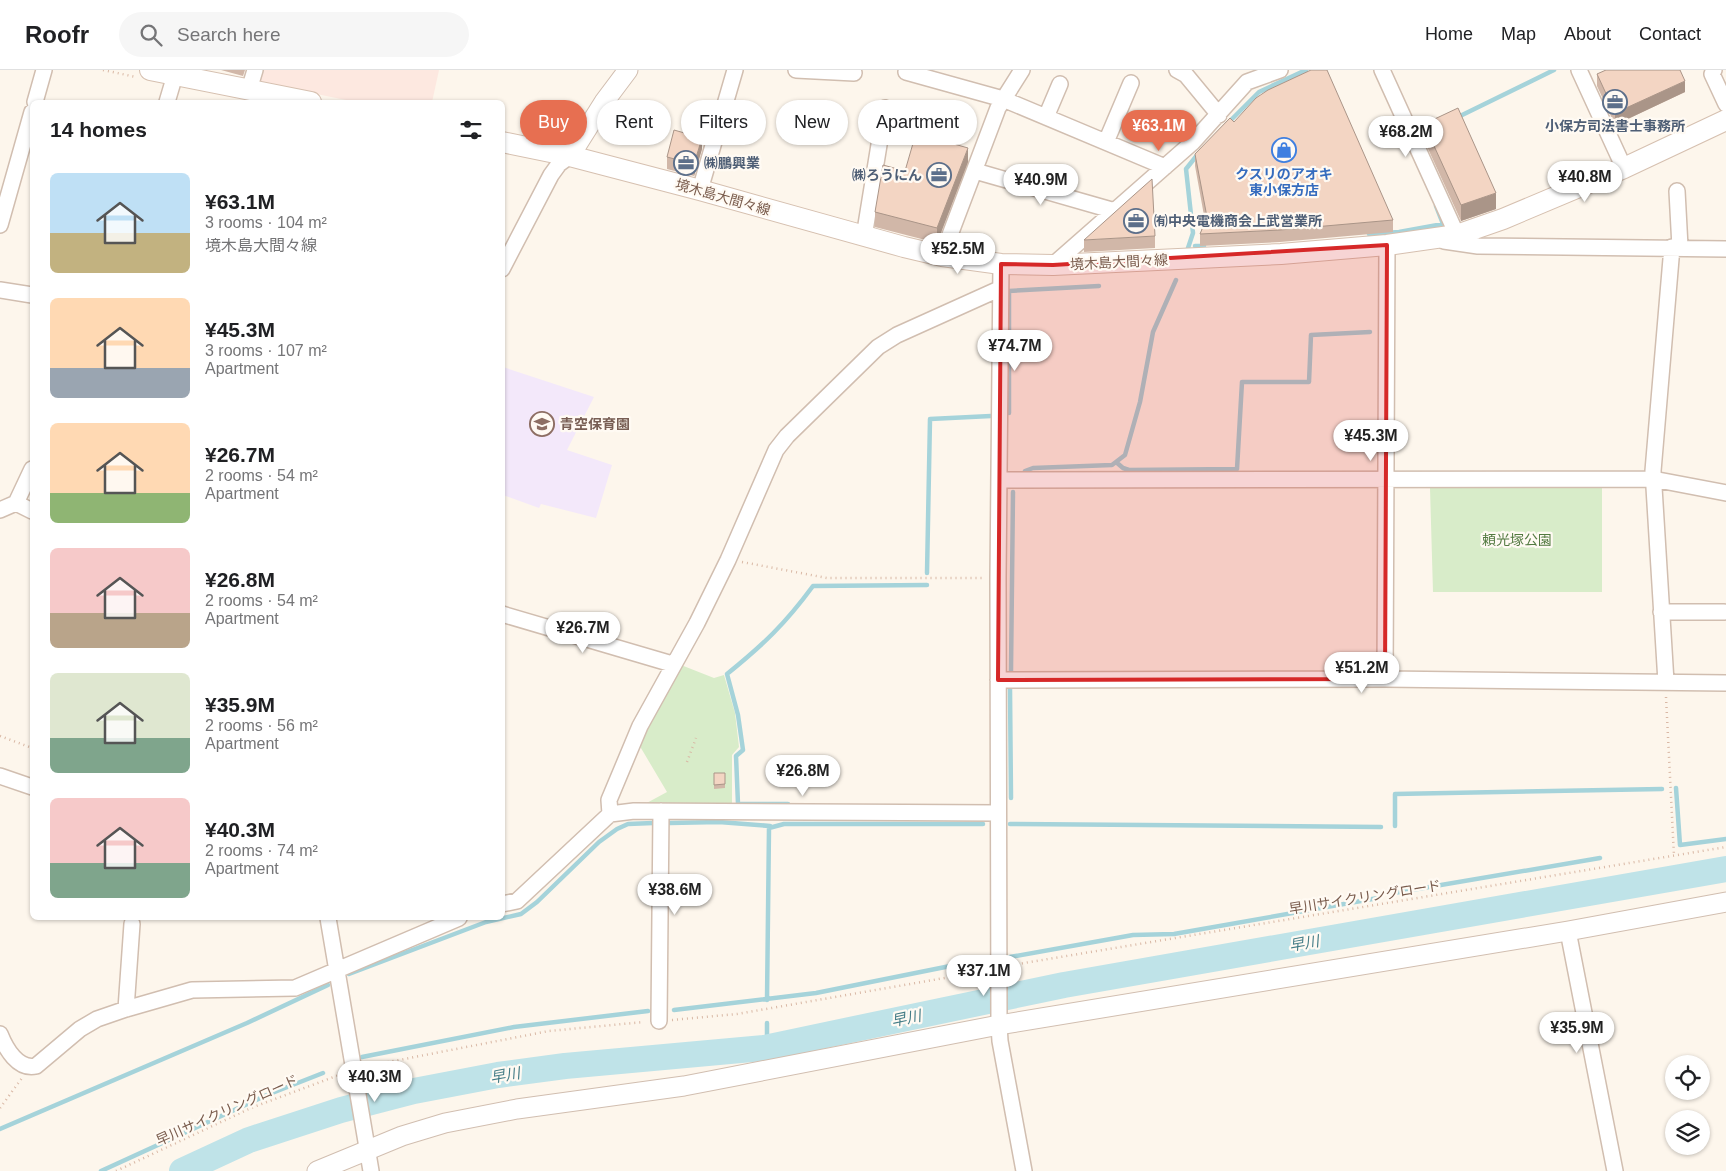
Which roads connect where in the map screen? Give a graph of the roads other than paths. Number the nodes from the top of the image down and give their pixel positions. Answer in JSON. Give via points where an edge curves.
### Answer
{"nodes":[{"id":1,"x":44,"y":70,"type":"edge"},
{"id":2,"x":150,"y":70,"type":"edge"},
{"id":3,"x":255,"y":70,"type":"edge"},
{"id":4,"x":628,"y":70,"type":"edge"},
{"id":5,"x":735,"y":70,"type":"edge"},
{"id":6,"x":796,"y":70,"type":"edge"},
{"id":7,"x":1022,"y":70,"type":"edge"},
{"id":8,"x":1177,"y":70,"type":"edge"},
{"id":9,"x":1280,"y":70,"type":"edge"},
{"id":10,"x":1382,"y":70,"type":"edge"},
{"id":11,"x":1579,"y":70,"type":"edge"},
{"id":12,"x":1714,"y":70,"type":"edge"},
{"id":13,"x":906,"y":72,"type":"dead end"},
{"id":14,"x":854,"y":73,"type":"dead end"},
{"id":15,"x":175,"y":75,"type":"junction"},
{"id":16,"x":1250,"y":76,"type":"edge"},
{"id":17,"x":1132,"y":83,"type":"dead end"},
{"id":18,"x":1060,"y":84,"type":"dead end"},
{"id":19,"x":249,"y":90,"type":"junction"},
{"id":20,"x":1003,"y":99,"type":"junction"},
{"id":21,"x":36,"y":100,"type":"edge"},
{"id":22,"x":167,"y":100,"type":"edge"},
{"id":23,"x":301,"y":100,"type":"edge"},
{"id":24,"x":1726,"y":104,"type":"edge"},
{"id":25,"x":1219,"y":114,"type":"junction"},
{"id":26,"x":1046,"y":117,"type":"junction"},
{"id":27,"x":30,"y":119,"type":"edge"},
{"id":28,"x":1726,"y":120,"type":"edge"},
{"id":29,"x":1106,"y":142,"type":"junction"},
{"id":30,"x":505,"y":143,"type":"edge"},
{"id":31,"x":879,"y":145,"type":"edge"},
{"id":32,"x":570,"y":156,"type":"junction"},
{"id":33,"x":1165,"y":167,"type":"junction"},
{"id":34,"x":1624,"y":168,"type":"junction"},
{"id":35,"x":975,"y":171,"type":"junction"},
{"id":36,"x":700,"y":190,"type":"junction"},
{"id":37,"x":1677,"y":191,"type":"dead end"},
{"id":38,"x":1115,"y":211,"type":"junction"},
{"id":39,"x":0,"y":225,"type":"edge"},
{"id":40,"x":1457,"y":234,"type":"junction"},
{"id":41,"x":864,"y":237,"type":"junction"},
{"id":42,"x":1428,"y":240,"type":"junction"},
{"id":43,"x":1388,"y":246,"type":"junction"},
{"id":44,"x":1676,"y":247,"type":"junction"},
{"id":45,"x":1726,"y":248,"type":"edge"},
{"id":46,"x":942,"y":256,"type":"junction"},
{"id":47,"x":505,"y":263,"type":"edge"},
{"id":48,"x":1001,"y":264,"type":"junction"},
{"id":49,"x":1053,"y":265,"type":"junction"},
{"id":50,"x":1000,"y":289,"type":"junction"},
{"id":51,"x":0,"y":290,"type":"edge"},
{"id":52,"x":30,"y":295,"type":"edge"},
{"id":53,"x":30,"y":473,"type":"edge"},
{"id":54,"x":1653,"y":479,"type":"junction"},
{"id":55,"x":1000,"y":480,"type":"junction"},
{"id":56,"x":1386,"y":480,"type":"junction"},
{"id":57,"x":1726,"y":493,"type":"edge"},
{"id":58,"x":16,"y":503,"type":"junction"},
{"id":59,"x":0,"y":510,"type":"edge"},
{"id":60,"x":30,"y":510,"type":"edge"},
{"id":61,"x":1661,"y":612,"type":"junction"},
{"id":62,"x":1724,"y":612,"type":"dead end"},
{"id":63,"x":505,"y":615,"type":"edge"},
{"id":64,"x":672,"y":664,"type":"junction"},
{"id":65,"x":1385,"y":679,"type":"junction"},
{"id":66,"x":998,"y":680,"type":"junction"},
{"id":67,"x":1666,"y":682,"type":"junction"},
{"id":68,"x":1726,"y":682,"type":"edge"},
{"id":69,"x":0,"y":776,"type":"edge"},
{"id":70,"x":30,"y":786,"type":"edge"},
{"id":71,"x":661,"y":811,"type":"junction"},
{"id":72,"x":998,"y":813,"type":"junction"},
{"id":73,"x":610,"y":814,"type":"junction"},
{"id":74,"x":1726,"y":902,"type":"edge"},
{"id":75,"x":505,"y":904,"type":"edge"},
{"id":76,"x":328,"y":920,"type":"edge"},
{"id":77,"x":453,"y":920,"type":"edge"},
{"id":78,"x":132,"y":924,"type":"dead end"},
{"id":79,"x":1568,"y":931,"type":"junction"},
{"id":80,"x":336,"y":969,"type":"junction"},
{"id":81,"x":126,"y":1009,"type":"junction"},
{"id":82,"x":658,"y":1021,"type":"dead end"},
{"id":83,"x":999,"y":1022,"type":"junction"},
{"id":84,"x":2,"y":1043,"type":"edge"},
{"id":85,"x":366,"y":1143,"type":"junction"},
{"id":86,"x":317,"y":1171,"type":"edge"},
{"id":87,"x":371,"y":1171,"type":"edge"},
{"id":88,"x":1024,"y":1171,"type":"edge"},
{"id":89,"x":1615,"y":1171,"type":"edge"}],
"edges":[{"from":1,"to":21,"type":"street"},
{"from":2,"to":15,"type":"main road"},
{"from":3,"to":19,"type":"street"},
{"from":4,"to":32,"type":"street"},
{"from":5,"to":36,"type":"street"},
{"from":6,"to":14,"type":"street"},
{"from":7,"to":20,"type":"street"},
{"from":8,"to":25,"type":"street","via":[[1186,75]]},
{"from":9,"to":16,"type":"street"},
{"from":10,"to":40,"type":"street"},
{"from":11,"to":34,"type":"street"},
{"from":12,"to":24,"type":"street","via":[[1712,74]]},
{"from":13,"to":20,"type":"street"},
{"from":15,"to":19,"type":"main road"},
{"from":15,"to":22,"type":"street"},
{"from":16,"to":25,"type":"street"},
{"from":17,"to":29,"type":"street"},
{"from":18,"to":26,"type":"street"},
{"from":19,"to":23,"type":"main road"},
{"from":20,"to":26,"type":"street"},
{"from":20,"to":35,"type":"street"},
{"from":25,"to":33,"type":"street"},
{"from":26,"to":29,"type":"street"},
{"from":27,"to":39,"type":"street"},
{"from":28,"to":34,"type":"main road","name":"境木島大間々線"},
{"from":29,"to":33,"type":"street"},
{"from":30,"to":32,"type":"main road","name":"境木島大間々線"},
{"from":31,"to":41,"type":"street"},
{"from":32,"to":36,"type":"main road","name":"境木島大間々線"},
{"from":32,"to":47,"type":"street","via":[[551,175]]},
{"from":33,"to":38,"type":"street"},
{"from":34,"to":40,"type":"main road","name":"境木島大間々線","via":[[1503,219]]},
{"from":35,"to":38,"type":"street"},
{"from":35,"to":46,"type":"street"},
{"from":36,"to":41,"type":"main road","name":"境木島大間々線"},
{"from":37,"to":44,"type":"street"},
{"from":38,"to":49,"type":"street"},
{"from":40,"to":42,"type":"main road","name":"境木島大間々線"},
{"from":41,"to":46,"type":"main road","name":"境木島大間々線"},
{"from":42,"to":43,"type":"main road","name":"境木島大間々線"},
{"from":42,"to":44,"type":"street","via":[[1458,241],[1478,246]]},
{"from":43,"to":49,"type":"main road","name":"境木島大間々線"},
{"from":43,"to":56,"type":"street"},
{"from":44,"to":45,"type":"street"},
{"from":44,"to":54,"type":"street"},
{"from":46,"to":48,"type":"main road","name":"境木島大間々線"},
{"from":48,"to":49,"type":"main road","name":"境木島大間々線"},
{"from":48,"to":50,"type":"street"},
{"from":50,"to":55,"type":"street"},
{"from":50,"to":64,"type":"street","via":[[897,335],[878,347],[787,436],[776,450],[697,623]]},
{"from":51,"to":52,"type":"street"},
{"from":53,"to":58,"type":"street"},
{"from":54,"to":56,"type":"street"},
{"from":54,"to":57,"type":"street"},
{"from":54,"to":61,"type":"street"},
{"from":55,"to":56,"type":"street"},
{"from":55,"to":66,"type":"street"},
{"from":56,"to":65,"type":"street"},
{"from":58,"to":59,"type":"street"},
{"from":58,"to":60,"type":"street"},
{"from":61,"to":62,"type":"street"},
{"from":61,"to":67,"type":"street"},
{"from":63,"to":64,"type":"street"},
{"from":64,"to":73,"type":"street","via":[[640,726],[609,800]]},
{"from":65,"to":66,"type":"street"},
{"from":65,"to":67,"type":"street"},
{"from":66,"to":72,"type":"street"},
{"from":67,"to":68,"type":"street"},
{"from":69,"to":70,"type":"street"},
{"from":71,"to":72,"type":"street"},
{"from":71,"to":73,"type":"street"},
{"from":71,"to":82,"type":"street"},
{"from":72,"to":83,"type":"street","via":[[1002,970]]},
{"from":73,"to":75,"type":"street","via":[[517,902]]},
{"from":74,"to":79,"type":"street"},
{"from":76,"to":80,"type":"street"},
{"from":77,"to":80,"type":"street"},
{"from":78,"to":81,"type":"street"},
{"from":79,"to":83,"type":"street"},
{"from":79,"to":89,"type":"street"},
{"from":80,"to":81,"type":"street","via":[[295,988],[192,990]]},
{"from":80,"to":85,"type":"street"},
{"from":81,"to":84,"type":"street","via":[[80,1029],[36,1066],[23,1066]]},
{"from":83,"to":85,"type":"street","via":[[684,1086],[517,1109]]},
{"from":83,"to":88,"type":"street"},
{"from":85,"to":86,"type":"street"},
{"from":85,"to":87,"type":"street"}]}
